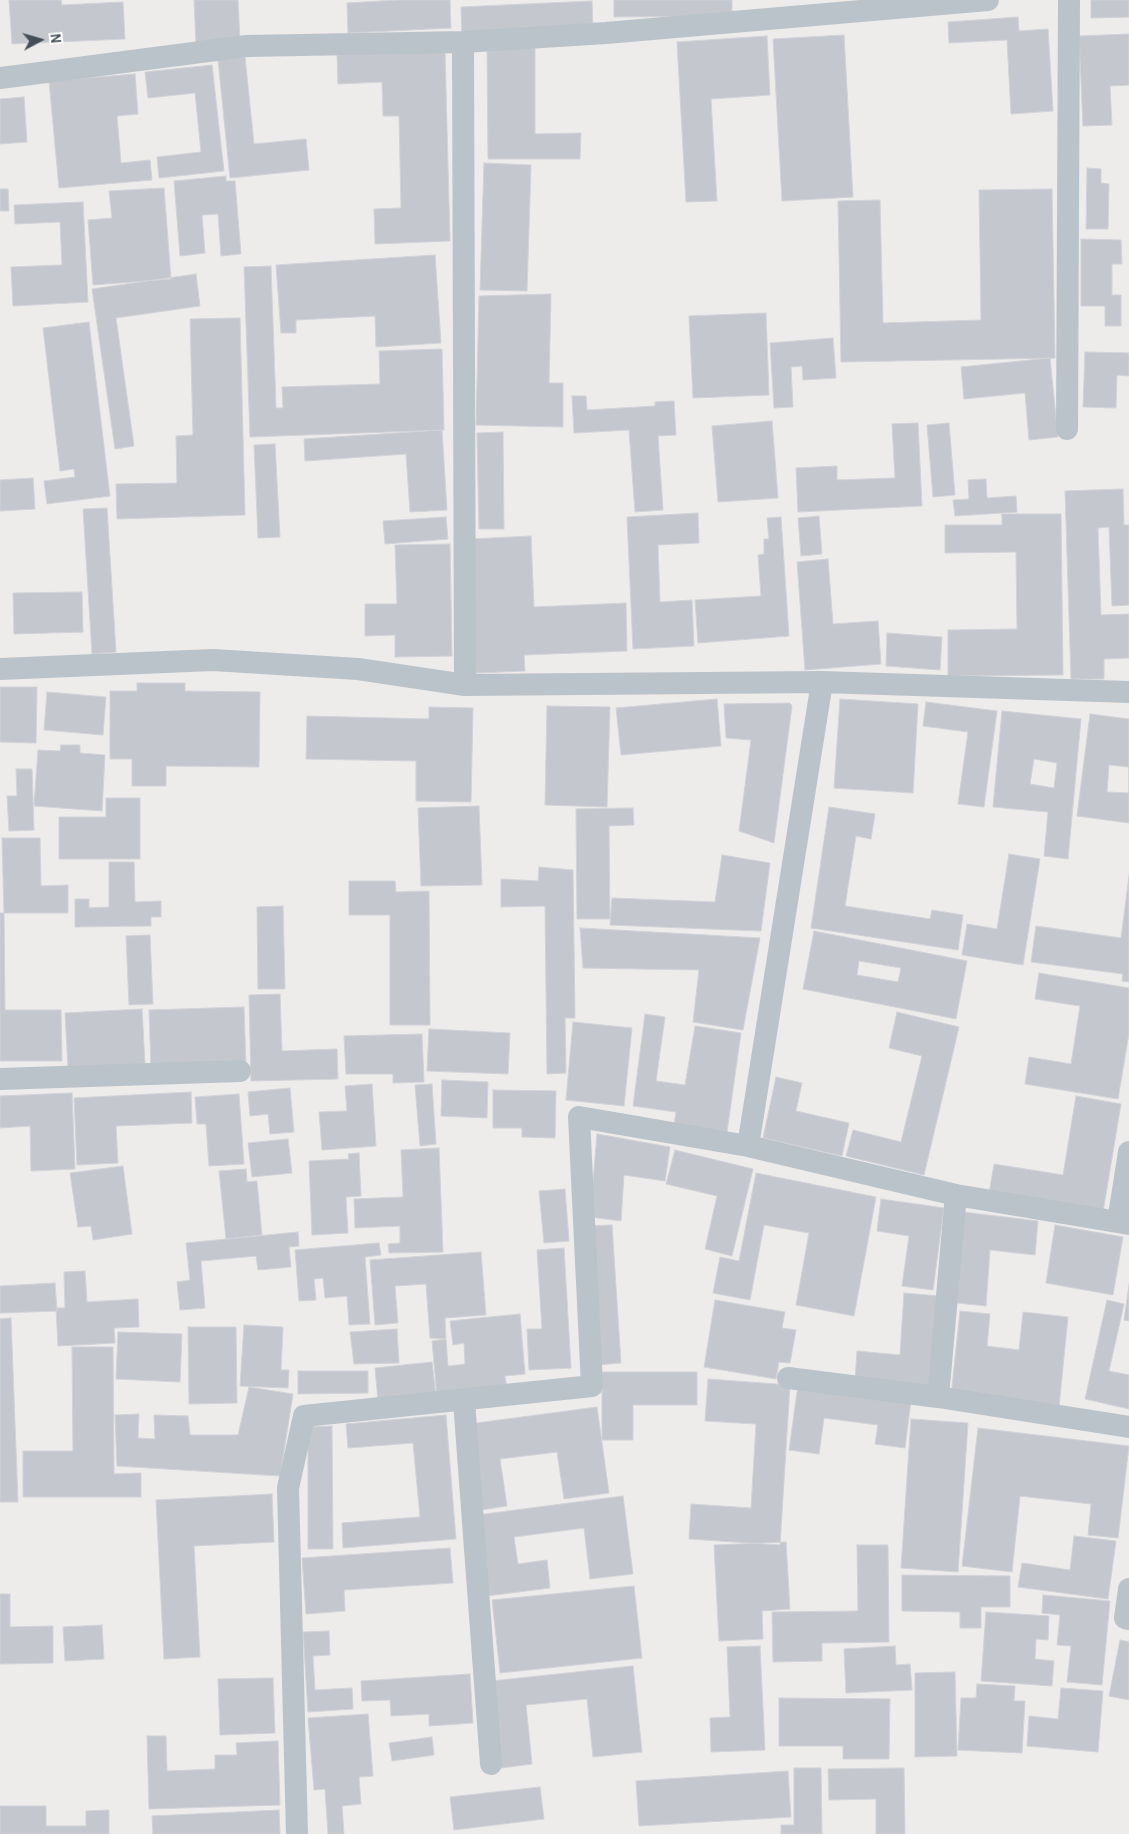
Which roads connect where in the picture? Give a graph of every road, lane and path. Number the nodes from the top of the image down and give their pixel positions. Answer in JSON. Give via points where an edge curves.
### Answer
{"nodes":[{"id":1,"x":988,"y":0,"type":"edge"},
{"id":2,"x":1069,"y":0,"type":"edge"},
{"id":3,"x":463,"y":42,"type":"junction"},
{"id":4,"x":0,"y":78,"type":"edge"},
{"id":5,"x":1067,"y":429,"type":"dead end"},
{"id":6,"x":0,"y":670,"type":"edge"},
{"id":7,"x":822,"y":682,"type":"junction"},
{"id":8,"x":466,"y":685,"type":"junction"},
{"id":9,"x":1129,"y":692,"type":"edge"},
{"id":10,"x":240,"y":1071,"type":"dead end"},
{"id":11,"x":0,"y":1079,"type":"edge"},
{"id":12,"x":748,"y":1146,"type":"junction"},
{"id":13,"x":1129,"y":1152,"type":"edge"},
{"id":14,"x":956,"y":1195,"type":"junction"},
{"id":15,"x":1124,"y":1223,"type":"edge"},
{"id":16,"x":788,"y":1378,"type":"dead end"},
{"id":17,"x":938,"y":1397,"type":"junction"},
{"id":18,"x":464,"y":1401,"type":"junction"},
{"id":19,"x":1129,"y":1427,"type":"edge"},
{"id":20,"x":1129,"y":1589,"type":"edge"},
{"id":21,"x":1129,"y":1619,"type":"edge"},
{"id":22,"x":491,"y":1764,"type":"dead end"},
{"id":23,"x":297,"y":1834,"type":"edge"}],
"edges":[{"from":1,"to":3,"type":"street"},
{"from":2,"to":5,"type":"street"},
{"from":3,"to":4,"type":"street","via":[[247,46]]},
{"from":3,"to":8,"type":"street"},
{"from":6,"to":8,"type":"street","via":[[214,660],[358,669]]},
{"from":7,"to":8,"type":"street"},
{"from":7,"to":9,"type":"street"},
{"from":7,"to":12,"type":"street"},
{"from":10,"to":11,"type":"street"},
{"from":12,"to":14,"type":"street"},
{"from":12,"to":18,"type":"street","via":[[579,1117],[592,1386]]},
{"from":13,"to":15,"type":"street"},
{"from":14,"to":15,"type":"street"},
{"from":14,"to":17,"type":"street"},
{"from":16,"to":17,"type":"street"},
{"from":17,"to":19,"type":"street"},
{"from":18,"to":22,"type":"street"},
{"from":18,"to":23,"type":"street","via":[[304,1416],[288,1488]]},
{"from":20,"to":21,"type":"street","via":[[1125,1618]]}]}
